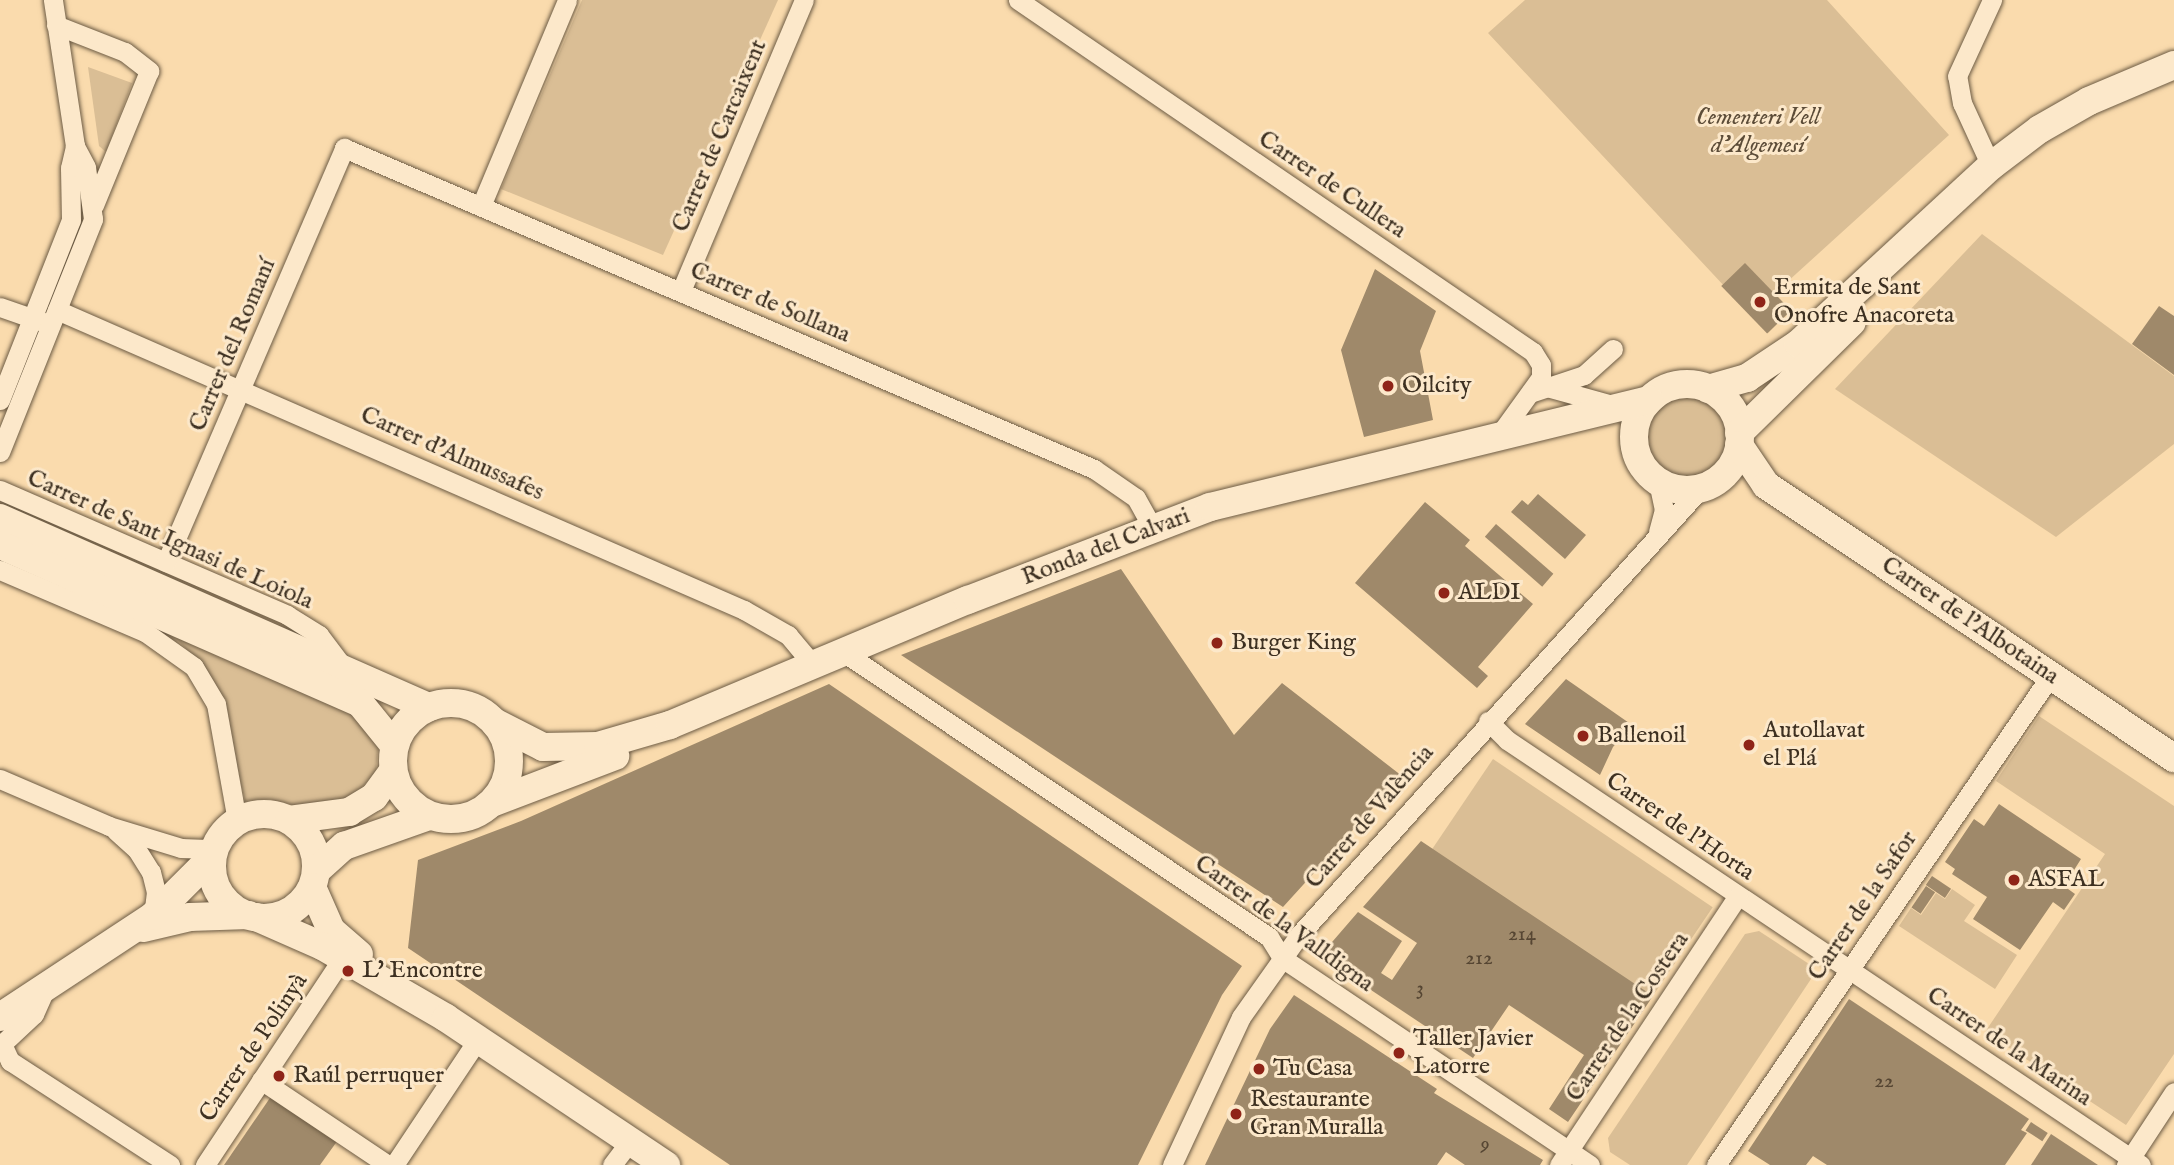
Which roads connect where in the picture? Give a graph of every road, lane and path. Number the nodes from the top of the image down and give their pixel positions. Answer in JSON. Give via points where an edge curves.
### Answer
{"nodes":[{"id":1,"x":53,"y":0,"type":"edge"},
{"id":2,"x":567,"y":0,"type":"edge"},
{"id":3,"x":804,"y":0,"type":"edge"},
{"id":4,"x":1018,"y":0,"type":"edge"},
{"id":5,"x":1992,"y":0,"type":"edge"},
{"id":6,"x":56,"y":25,"type":"junction"},
{"id":7,"x":2174,"y":65,"type":"edge"},
{"id":8,"x":75,"y":146,"type":"junction"},
{"id":9,"x":344,"y":148,"type":"joint"},
{"id":10,"x":1992,"y":166,"type":"junction"},
{"id":11,"x":94,"y":206,"type":"junction"},
{"id":12,"x":481,"y":206,"type":"junction"},
{"id":13,"x":1948,"y":206,"type":"junction"},
{"id":14,"x":681,"y":291,"type":"junction"},
{"id":15,"x":0,"y":307,"type":"edge"},
{"id":16,"x":46,"y":318,"type":"junction"},
{"id":17,"x":1613,"y":349,"type":"dead end"},
{"id":18,"x":1584,"y":375,"type":"junction"},
{"id":19,"x":242,"y":388,"type":"junction"},
{"id":20,"x":1708,"y":389,"type":"junction"},
{"id":21,"x":1538,"y":390,"type":"junction"},
{"id":22,"x":0,"y":400,"type":"edge"},
{"id":23,"x":1649,"y":400,"type":"junction"},
{"id":24,"x":1607,"y":403,"type":"junction"},
{"id":25,"x":1560,"y":423,"type":"junction"},
{"id":26,"x":1497,"y":438,"type":"junction"},
{"id":27,"x":1739,"y":439,"type":"junction"},
{"id":28,"x":1634,"y":443,"type":"junction"},
{"id":29,"x":0,"y":452,"type":"edge"},
{"id":30,"x":1658,"y":482,"type":"junction"},
{"id":31,"x":1711,"y":483,"type":"junction"},
{"id":32,"x":1766,"y":485,"type":"junction"},
{"id":33,"x":0,"y":490,"type":"edge"},
{"id":34,"x":0,"y":518,"type":"edge"},
{"id":35,"x":1154,"y":530,"type":"junction"},
{"id":36,"x":1655,"y":536,"type":"junction"},
{"id":37,"x":0,"y":545,"type":"edge"},
{"id":38,"x":166,"y":562,"type":"junction"},
{"id":39,"x":0,"y":570,"type":"edge"},
{"id":40,"x":843,"y":652,"type":"junction"},
{"id":41,"x":812,"y":664,"type":"junction"},
{"id":42,"x":345,"y":669,"type":"junction"},
{"id":43,"x":2051,"y":676,"type":"junction"},
{"id":44,"x":429,"y":707,"type":"junction"},
{"id":45,"x":1488,"y":721,"type":"junction"},
{"id":46,"x":494,"y":722,"type":"junction"},
{"id":47,"x":670,"y":725,"type":"junction"},
{"id":48,"x":394,"y":758,"type":"junction"},
{"id":49,"x":2174,"y":758,"type":"edge"},
{"id":50,"x":0,"y":779,"type":"edge"},
{"id":51,"x":492,"y":803,"type":"junction"},
{"id":52,"x":429,"y":816,"type":"junction"},
{"id":53,"x":289,"y":820,"type":"junction"},
{"id":54,"x":237,"y":821,"type":"junction"},
{"id":55,"x":109,"y":826,"type":"junction"},
{"id":56,"x":213,"y":853,"type":"junction"},
{"id":57,"x":314,"y":879,"type":"junction"},
{"id":58,"x":1738,"y":896,"type":"junction"},
{"id":59,"x":252,"y":916,"type":"junction"},
{"id":60,"x":143,"y":923,"type":"junction"},
{"id":61,"x":343,"y":957,"type":"junction"},
{"id":62,"x":1282,"y":958,"type":"junction"},
{"id":63,"x":1849,"y":970,"type":"junction"},
{"id":64,"x":49,"y":982,"type":"junction"},
{"id":65,"x":0,"y":1017,"type":"edge"},
{"id":66,"x":446,"y":1018,"type":"junction"},
{"id":67,"x":478,"y":1039,"type":"junction"},
{"id":68,"x":261,"y":1080,"type":"junction"},
{"id":69,"x":2174,"y":1092,"type":"edge"},
{"id":70,"x":630,"y":1140,"type":"junction"},
{"id":71,"x":1564,"y":1158,"type":"edge"},
{"id":72,"x":2132,"y":1162,"type":"edge"},
{"id":73,"x":170,"y":1165,"type":"edge"},
{"id":74,"x":205,"y":1165,"type":"edge"},
{"id":75,"x":388,"y":1165,"type":"edge"},
{"id":76,"x":394,"y":1165,"type":"edge"},
{"id":77,"x":612,"y":1165,"type":"edge"},
{"id":78,"x":666,"y":1165,"type":"edge"},
{"id":79,"x":1172,"y":1165,"type":"edge"},
{"id":80,"x":1590,"y":1165,"type":"edge"},
{"id":81,"x":1716,"y":1165,"type":"edge"}],
"edges":[{"from":1,"to":6,"type":"street"},
{"from":2,"to":12,"type":"street"},
{"from":3,"to":14,"type":"street","name":"Carrer de Carcaixent"},
{"from":4,"to":21,"type":"street","name":"Carrer de Cullera","via":[[1533,352],[1542,371]]},
{"from":5,"to":10,"type":"street","via":[[1957,76],[1962,103]]},
{"from":6,"to":8,"type":"street"},
{"from":6,"to":11,"type":"street","via":[[125,52],[149,71]]},
{"from":7,"to":10,"type":"street","via":[[2088,101],[2040,128]]},
{"from":8,"to":11,"type":"street","via":[[86,167]]},
{"from":8,"to":16,"type":"street","via":[[70,168],[71,220]]},
{"from":9,"to":12,"type":"street","name":"Carrer de Sollana"},
{"from":9,"to":19,"type":"street","name":"Carrer del Romaní"},
{"from":10,"to":13,"type":"street"},
{"from":11,"to":16,"type":"street","via":[[93,219]]},
{"from":12,"to":14,"type":"street","name":"Carrer de Sollana"},
{"from":13,"to":20,"type":"street","via":[[1798,344],[1747,378]]},
{"from":13,"to":27,"type":"street","via":[[1874,301]]},
{"from":14,"to":35,"type":"street","name":"Carrer de Sollana","via":[[1094,468],[1136,498]]},
{"from":15,"to":16,"type":"street","name":"Carrer d'Almussafes"},
{"from":16,"to":19,"type":"street","name":"Carrer d'Almussafes"},
{"from":16,"to":22,"type":"street"},
{"from":16,"to":29,"type":"street"},
{"from":17,"to":18,"type":"street"},
{"from":18,"to":21,"type":"street"},
{"from":18,"to":24,"type":"street","via":[[1583,390]]},
{"from":19,"to":38,"type":"street","name":"Carrer del Romaní"},
{"from":19,"to":41,"type":"street","name":"Carrer d'Almussafes","via":[[744,610],[788,635]]},
{"from":20,"to":23,"type":"street","via":[[1677,385]]},
{"from":20,"to":27,"type":"street","via":[[1730,407]]},
{"from":21,"to":24,"type":"street"},
{"from":21,"to":26,"type":"street","name":"Carrer de Cullera"},
{"from":23,"to":24,"type":"street","name":"Ronda del Calvari"},
{"from":23,"to":28,"type":"street","via":[[1635,427]]},
{"from":24,"to":25,"type":"street","name":"Ronda del Calvari"},
{"from":25,"to":26,"type":"street","name":"Ronda del Calvari"},
{"from":25,"to":28,"type":"street","via":[[1598,428]]},
{"from":26,"to":35,"type":"street","name":"Ronda del Calvari","via":[[1259,492]]},
{"from":27,"to":31,"type":"street"},
{"from":27,"to":32,"type":"street","name":"Carrer de l'Albotaina"},
{"from":28,"to":30,"type":"street","via":[[1644,469]]},
{"from":30,"to":31,"type":"street","via":[[1674,489]]},
{"from":30,"to":36,"type":"street","name":"Carrer de València","via":[[1664,510]]},
{"from":31,"to":32,"type":"street","name":"Carrer de l'Albotaina"},
{"from":31,"to":36,"type":"street","name":"Carrer de València"},
{"from":32,"to":43,"type":"street","name":"Carrer de l'Albotaina"},
{"from":33,"to":38,"type":"street","name":"Carrer de Sant Ignasi de Loiola"},
{"from":34,"to":42,"type":"street"},
{"from":35,"to":40,"type":"street","name":"Ronda del Calvari"},
{"from":36,"to":45,"type":"street","name":"Carrer de València"},
{"from":37,"to":48,"type":"street","via":[[359,703]]},
{"from":38,"to":42,"type":"street","name":"Carrer de Sant Ignasi de Loiola","via":[[287,615],[319,635]]},
{"from":39,"to":54,"type":"street","via":[[145,632],[194,667],[216,704]]},
{"from":40,"to":41,"type":"street","name":"Ronda del Calvari"},
{"from":40,"to":62,"type":"street","name":"Carrer de la Valldigna","via":[[1269,937]]},
{"from":41,"to":47,"type":"street","name":"Ronda del Calvari"},
{"from":42,"to":44,"type":"street"},
{"from":43,"to":49,"type":"street","name":"Carrer de l'Albotaina"},
{"from":43,"to":63,"type":"street","name":"Carrer de la Safor"},
{"from":44,"to":46,"type":"street","via":[[471,706]]},
{"from":44,"to":48,"type":"street","via":[[402,729]]},
{"from":45,"to":58,"type":"street","name":"Carrer de l'Horta","via":[[1507,740]]},
{"from":45,"to":62,"type":"street","name":"Carrer de València"},
{"from":46,"to":47,"type":"street","name":"Ronda del Calvari","via":[[525,742],[561,750],[598,746]]},
{"from":46,"to":51,"type":"street","via":[[503,734],[510,763],[508,778]]},
{"from":47,"to":51,"type":"street","name":"Ronda del Calvari","via":[[625,752]]},
{"from":48,"to":52,"type":"street","via":[[405,798]]},
{"from":48,"to":53,"type":"street","via":[[374,797],[349,812]]},
{"from":50,"to":55,"type":"street"},
{"from":51,"to":52,"type":"street","via":[[463,819]]},
{"from":52,"to":57,"type":"street","via":[[344,846]]},
{"from":53,"to":54,"type":"street","via":[[263,814]]},
{"from":53,"to":57,"type":"street","via":[[313,847]]},
{"from":54,"to":56,"type":"street"},
{"from":55,"to":56,"type":"street"},
{"from":55,"to":60,"type":"street","via":[[137,850],[151,872],[156,892]]},
{"from":56,"to":59,"type":"street","via":[[218,890],[232,906]]},
{"from":56,"to":60,"type":"street"},
{"from":57,"to":59,"type":"street","via":[[289,911]]},
{"from":57,"to":66,"type":"street","via":[[324,919],[340,939]]},
{"from":58,"to":63,"type":"street","name":"Carrer de l'Horta"},
{"from":58,"to":71,"type":"street","name":"Carrer de la Costera"},
{"from":59,"to":60,"type":"street"},
{"from":59,"to":61,"type":"street"},
{"from":60,"to":64,"type":"street"},
{"from":61,"to":66,"type":"street"},
{"from":61,"to":68,"type":"street","name":"Carrer de Polinyà"},
{"from":62,"to":71,"type":"street","name":"Carrer de la Valldigna"},
{"from":62,"to":79,"type":"street","name":"Carrer de València","via":[[1241,1017]]},
{"from":63,"to":72,"type":"street","name":"Carrer de la Marina"},
{"from":63,"to":81,"type":"street","name":"Carrer de la Safor"},
{"from":64,"to":65,"type":"street"},
{"from":64,"to":73,"type":"street","via":[[34,1014],[7,1035],[3,1051],[10,1061]]},
{"from":66,"to":67,"type":"street"},
{"from":67,"to":70,"type":"street"},
{"from":67,"to":76,"type":"street"},
{"from":68,"to":74,"type":"street","name":"Carrer de Polinyà"},
{"from":68,"to":75,"type":"street"},
{"from":69,"to":72,"type":"street"},
{"from":70,"to":77,"type":"street"},
{"from":70,"to":78,"type":"street"},
{"from":71,"to":80,"type":"street","name":"Carrer de la Valldigna"}]}
